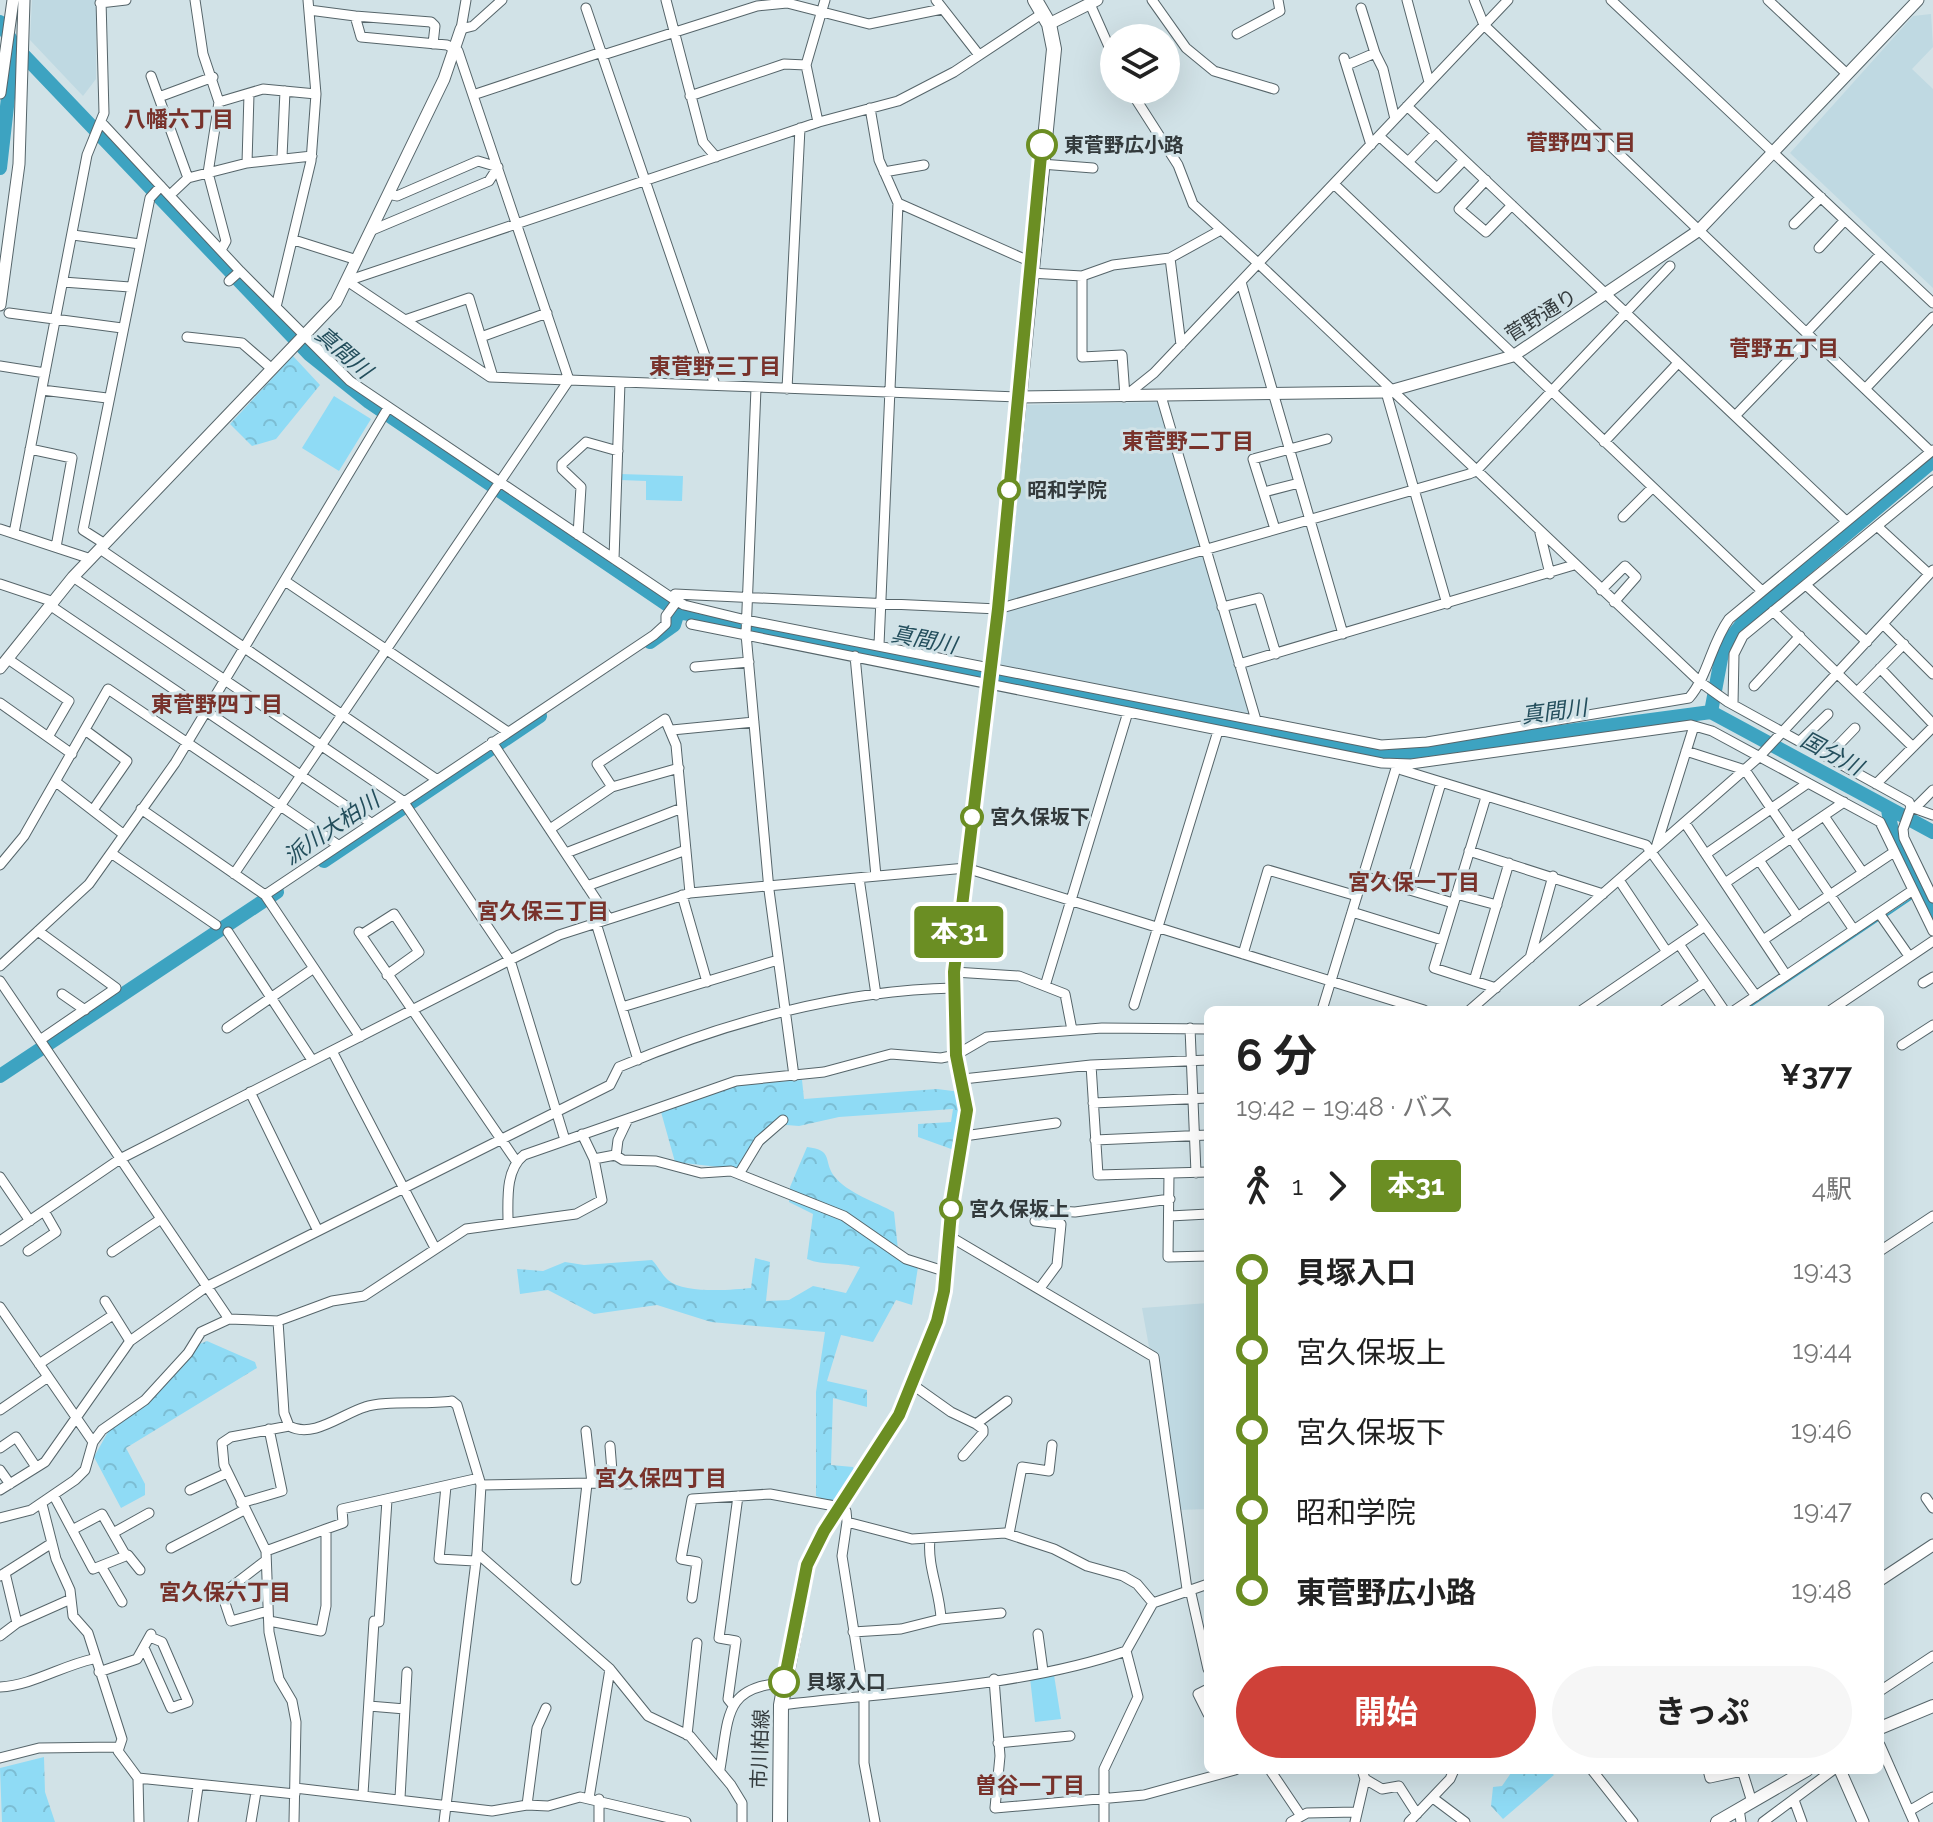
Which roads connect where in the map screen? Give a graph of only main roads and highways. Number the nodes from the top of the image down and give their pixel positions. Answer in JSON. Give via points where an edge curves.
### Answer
{"nodes":[{"id":1,"x":1042,"y":12,"type":"edge"},
{"id":2,"x":1933,"y":1706,"type":"edge"},
{"id":3,"x":1884,"y":1726,"type":"edge"},
{"id":4,"x":1786,"y":1775,"type":"edge"},
{"id":5,"x":1740,"y":1816,"type":"edge"},
{"id":6,"x":780,"y":1822,"type":"edge"},
{"id":7,"x":1717,"y":1822,"type":"edge"}],
"edges":[{"from":1,"to":6,"type":"main road","name":"市川柏線","via":[[1054,49],[998,609],[954,972],[956,1055],[967,1101],[947,1272],[937,1321],[913,1385],[807,1565],[781,1705]]},
{"from":2,"to":3,"type":"main road"},
{"from":4,"to":5,"type":"main road"},
{"from":5,"to":7,"type":"main road"}]}
